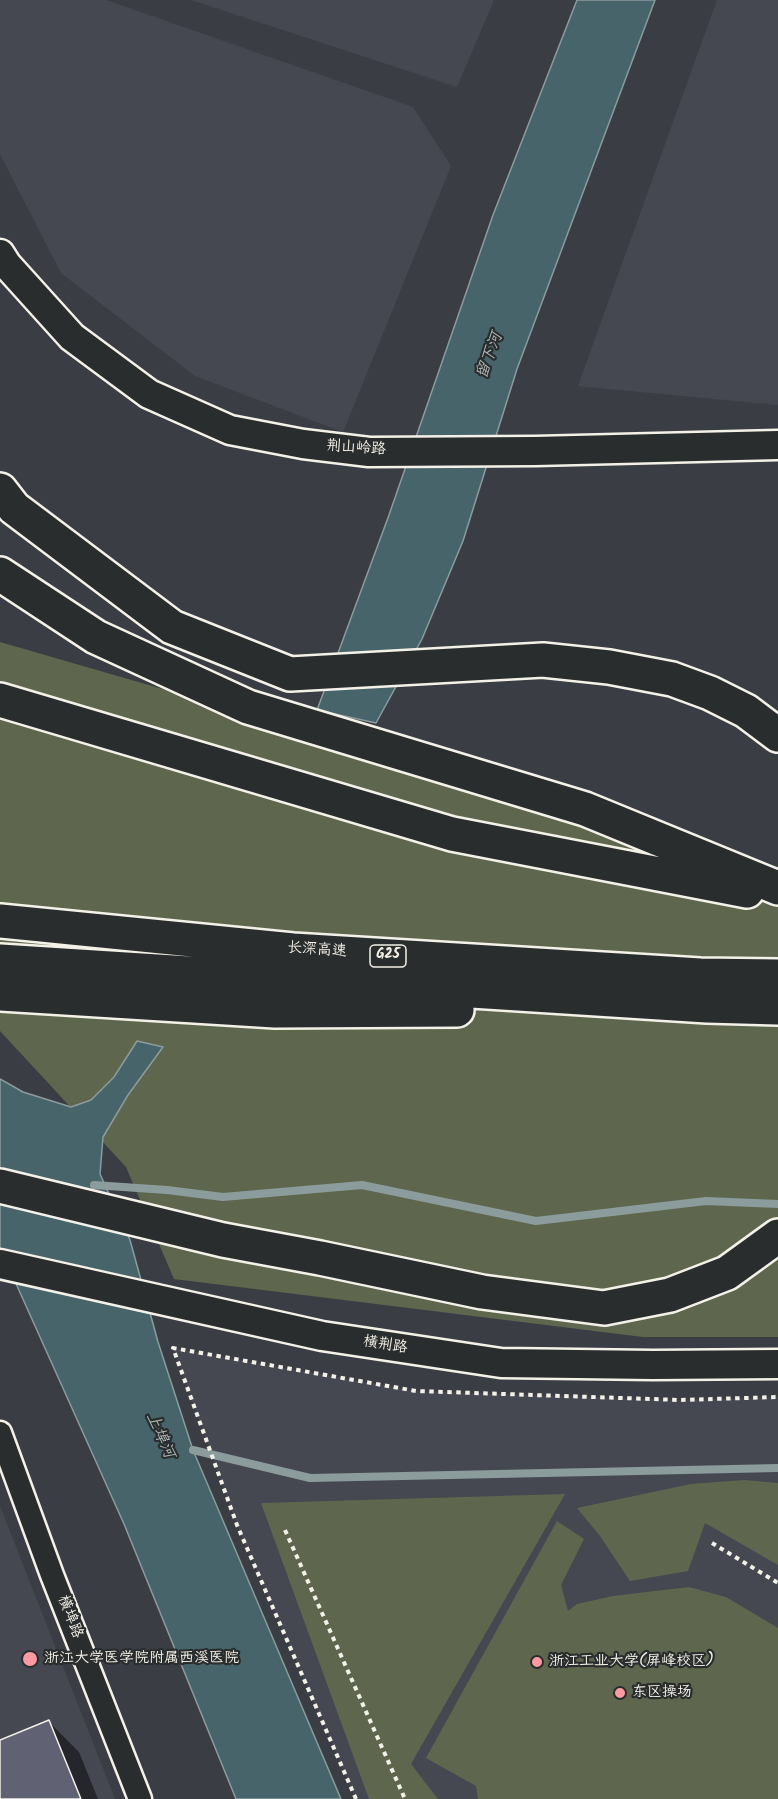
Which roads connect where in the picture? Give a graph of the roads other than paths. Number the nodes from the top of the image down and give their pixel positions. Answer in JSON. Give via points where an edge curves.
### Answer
{"nodes":[{"id":1,"x":0,"y":254,"type":"edge"},
{"id":2,"x":778,"y":445,"type":"edge"},
{"id":3,"x":5,"y":498,"type":"edge"},
{"id":4,"x":0,"y":574,"type":"edge"},
{"id":5,"x":0,"y":700,"type":"edge"},
{"id":6,"x":778,"y":735,"type":"edge"},
{"id":7,"x":778,"y":888,"type":"edge"},
{"id":8,"x":778,"y":897,"type":"edge"},
{"id":9,"x":0,"y":921,"type":"edge"},
{"id":10,"x":0,"y":961,"type":"edge"},
{"id":11,"x":778,"y":976,"type":"edge"},
{"id":12,"x":0,"y":994,"type":"edge"},
{"id":13,"x":707,"y":1006,"type":"junction"},
{"id":14,"x":778,"y":1008,"type":"edge"},
{"id":15,"x":0,"y":1186,"type":"edge"},
{"id":16,"x":778,"y":1236,"type":"edge"},
{"id":17,"x":0,"y":1264,"type":"edge"},
{"id":18,"x":778,"y":1364,"type":"edge"},
{"id":19,"x":0,"y":1433,"type":"edge"},
{"id":20,"x":140,"y":1799,"type":"edge"}],
"edges":[{"from":1,"to":2,"type":"street","name":"荆山岭路","via":[[72,337],[149,394],[230,430],[369,452]]},
{"from":3,"to":6,"type":"highway","via":[[172,627],[290,674],[543,660],[609,667],[672,679],[710,693],[746,711]]},
{"from":4,"to":7,"type":"highway","via":[[96,637],[248,707],[585,809]]},
{"from":5,"to":8,"type":"highway","via":[[452,834]]},
{"from":9,"to":11,"type":"highway","name":"长深高速","number":"G25","via":[[293,950]]},
{"from":10,"to":13,"type":"highway","name":"长深高速","number":"G25"},
{"from":12,"to":13,"type":"highway","via":[[275,1011]]},
{"from":13,"to":14,"type":"highway","name":"长深高速","number":"G25"},
{"from":15,"to":16,"type":"highway","via":[[224,1240],[482,1292],[604,1308],[670,1295],[727,1273]]},
{"from":17,"to":18,"type":"street","name":"横荆路","via":[[322,1336],[501,1363]]},
{"from":19,"to":20,"type":"street","name":"横埠路"}]}
